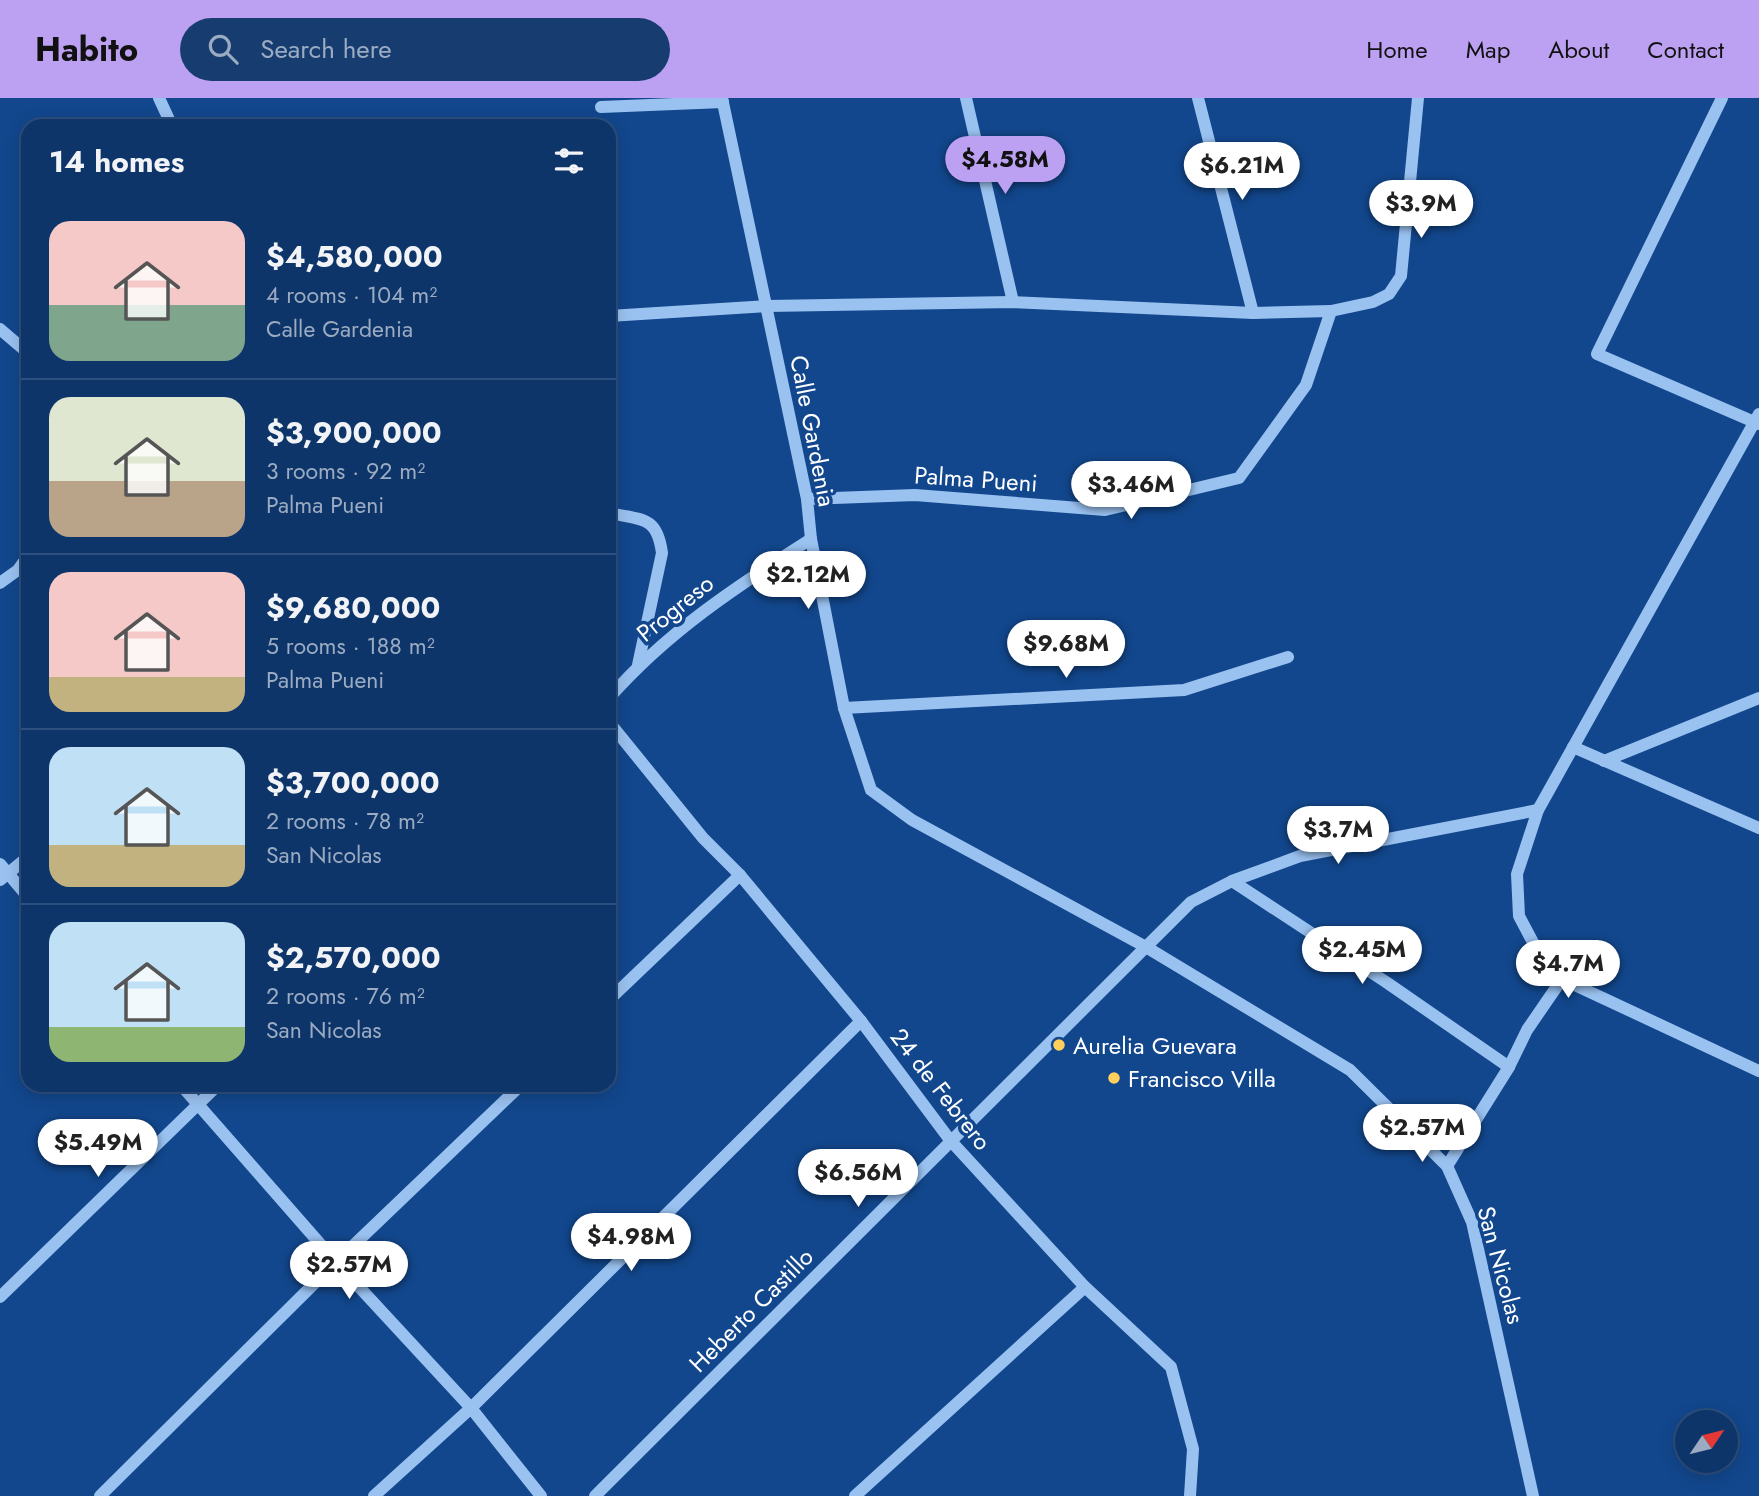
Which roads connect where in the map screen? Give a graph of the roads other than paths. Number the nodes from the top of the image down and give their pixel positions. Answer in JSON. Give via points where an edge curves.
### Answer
{"nodes":[{"id":1,"x":159,"y":98,"type":"edge"},
{"id":2,"x":966,"y":98,"type":"edge"},
{"id":3,"x":1198,"y":98,"type":"edge"},
{"id":4,"x":1418,"y":98,"type":"edge"},
{"id":5,"x":1722,"y":98,"type":"edge"},
{"id":6,"x":722,"y":100,"type":"edge"},
{"id":7,"x":601,"y":107,"type":"dead end"},
{"id":8,"x":169,"y":119,"type":"edge"},
{"id":9,"x":1013,"y":302,"type":"junction"},
{"id":10,"x":767,"y":306,"type":"junction"},
{"id":11,"x":1331,"y":311,"type":"junction"},
{"id":12,"x":1252,"y":313,"type":"junction"},
{"id":13,"x":616,"y":316,"type":"edge"},
{"id":14,"x":0,"y":329,"type":"edge"},
{"id":15,"x":21,"y":347,"type":"edge"},
{"id":16,"x":1757,"y":420,"type":"edge"},
{"id":17,"x":807,"y":499,"type":"junction"},
{"id":18,"x":616,"y":515,"type":"edge"},
{"id":19,"x":811,"y":539,"type":"junction"},
{"id":20,"x":21,"y":566,"type":"edge"},
{"id":21,"x":0,"y":583,"type":"edge"},
{"id":22,"x":1288,"y":657,"type":"dead end"},
{"id":23,"x":638,"y":664,"type":"junction"},
{"id":24,"x":616,"y":690,"type":"edge"},
{"id":25,"x":1759,"y":698,"type":"edge"},
{"id":26,"x":844,"y":708,"type":"junction"},
{"id":27,"x":616,"y":731,"type":"edge"},
{"id":28,"x":1573,"y":747,"type":"junction"},
{"id":29,"x":1604,"y":761,"type":"junction"},
{"id":30,"x":1538,"y":810,"type":"junction"},
{"id":31,"x":1759,"y":828,"type":"edge"},
{"id":32,"x":21,"y":861,"type":"edge"},
{"id":33,"x":3,"y":872,"type":"edge"},
{"id":34,"x":740,"y":875,"type":"junction"},
{"id":35,"x":1232,"y":881,"type":"junction"},
{"id":36,"x":21,"y":890,"type":"edge"},
{"id":37,"x":1146,"y":947,"type":"junction"},
{"id":38,"x":1562,"y":979,"type":"junction"},
{"id":39,"x":616,"y":993,"type":"edge"},
{"id":40,"x":861,"y":1021,"type":"junction"},
{"id":41,"x":1509,"y":1067,"type":"junction"},
{"id":42,"x":1759,"y":1071,"type":"edge"},
{"id":43,"x":187,"y":1092,"type":"edge"},
{"id":44,"x":211,"y":1092,"type":"edge"},
{"id":45,"x":514,"y":1092,"type":"edge"},
{"id":46,"x":198,"y":1106,"type":"junction"},
{"id":47,"x":950,"y":1140,"type":"junction"},
{"id":48,"x":1447,"y":1166,"type":"junction"},
{"id":49,"x":336,"y":1262,"type":"junction"},
{"id":50,"x":1085,"y":1287,"type":"junction"},
{"id":51,"x":0,"y":1297,"type":"edge"},
{"id":52,"x":471,"y":1408,"type":"junction"},
{"id":53,"x":100,"y":1496,"type":"edge"},
{"id":54,"x":374,"y":1496,"type":"edge"},
{"id":55,"x":541,"y":1496,"type":"edge"},
{"id":56,"x":595,"y":1496,"type":"edge"},
{"id":57,"x":855,"y":1496,"type":"edge"},
{"id":58,"x":1190,"y":1496,"type":"edge"},
{"id":59,"x":1533,"y":1496,"type":"edge"}],
"edges":[{"from":1,"to":8,"type":"street"},
{"from":2,"to":9,"type":"street"},
{"from":3,"to":12,"type":"street"},
{"from":4,"to":11,"type":"street","via":[[1401,276],[1389,294],[1373,302]]},
{"from":5,"to":16,"type":"street","via":[[1597,354]]},
{"from":6,"to":7,"type":"street"},
{"from":6,"to":10,"type":"street","name":"Calle Gardenia"},
{"from":9,"to":10,"type":"street"},
{"from":9,"to":12,"type":"street"},
{"from":10,"to":13,"type":"street"},
{"from":10,"to":17,"type":"street","name":"Calle Gardenia"},
{"from":11,"to":12,"type":"street"},
{"from":11,"to":17,"type":"street","name":"Palma Pueni","via":[[1306,385],[1239,478],[1105,510],[915,495]]},
{"from":14,"to":15,"type":"street"},
{"from":16,"to":28,"type":"street"},
{"from":17,"to":19,"type":"street","name":"Calle Gardenia"},
{"from":18,"to":23,"type":"street","via":[[645,521],[660,535],[662,553]]},
{"from":19,"to":23,"type":"street","name":"Progreso","via":[[730,591]]},
{"from":19,"to":26,"type":"street","name":"Calle Gardenia"},
{"from":20,"to":21,"type":"street"},
{"from":22,"to":26,"type":"street","via":[[1184,690]]},
{"from":23,"to":24,"type":"street","name":"Progreso"},
{"from":25,"to":29,"type":"street"},
{"from":26,"to":37,"type":"street","name":"Calle Gardenia","via":[[871,790],[912,820]]},
{"from":27,"to":34,"type":"street","name":"24 de Febrero","via":[[703,838]]},
{"from":28,"to":29,"type":"street"},
{"from":28,"to":30,"type":"street"},
{"from":29,"to":31,"type":"street"},
{"from":30,"to":35,"type":"street","name":"Heberto Castillo","via":[[1300,856]]},
{"from":30,"to":38,"type":"street","via":[[1517,874],[1519,916],[1536,948]]},
{"from":32,"to":33,"type":"street"},
{"from":33,"to":36,"type":"street"},
{"from":34,"to":39,"type":"street"},
{"from":34,"to":40,"type":"street","name":"24 de Febrero"},
{"from":35,"to":37,"type":"street","name":"Heberto Castillo","via":[[1191,902]]},
{"from":35,"to":41,"type":"street"},
{"from":37,"to":47,"type":"street","name":"Heberto Castillo"},
{"from":37,"to":48,"type":"street","name":"San Nicolas","via":[[1350,1070]]},
{"from":38,"to":41,"type":"street","via":[[1527,1030]]},
{"from":38,"to":42,"type":"street"},
{"from":40,"to":47,"type":"street","name":"24 de Febrero"},
{"from":40,"to":52,"type":"street"},
{"from":41,"to":48,"type":"street"},
{"from":43,"to":46,"type":"street"},
{"from":44,"to":46,"type":"street"},
{"from":45,"to":49,"type":"street"},
{"from":46,"to":49,"type":"street"},
{"from":46,"to":51,"type":"street"},
{"from":47,"to":50,"type":"street","name":"24 de Febrero"},
{"from":47,"to":56,"type":"street","name":"Heberto Castillo"},
{"from":48,"to":59,"type":"street","name":"San Nicolas","via":[[1472,1222]]},
{"from":49,"to":52,"type":"street"},
{"from":49,"to":53,"type":"street"},
{"from":50,"to":57,"type":"street"},
{"from":50,"to":58,"type":"street","name":"24 de Febrero","via":[[1171,1367],[1193,1449]]},
{"from":52,"to":54,"type":"street"},
{"from":52,"to":55,"type":"street"}]}
